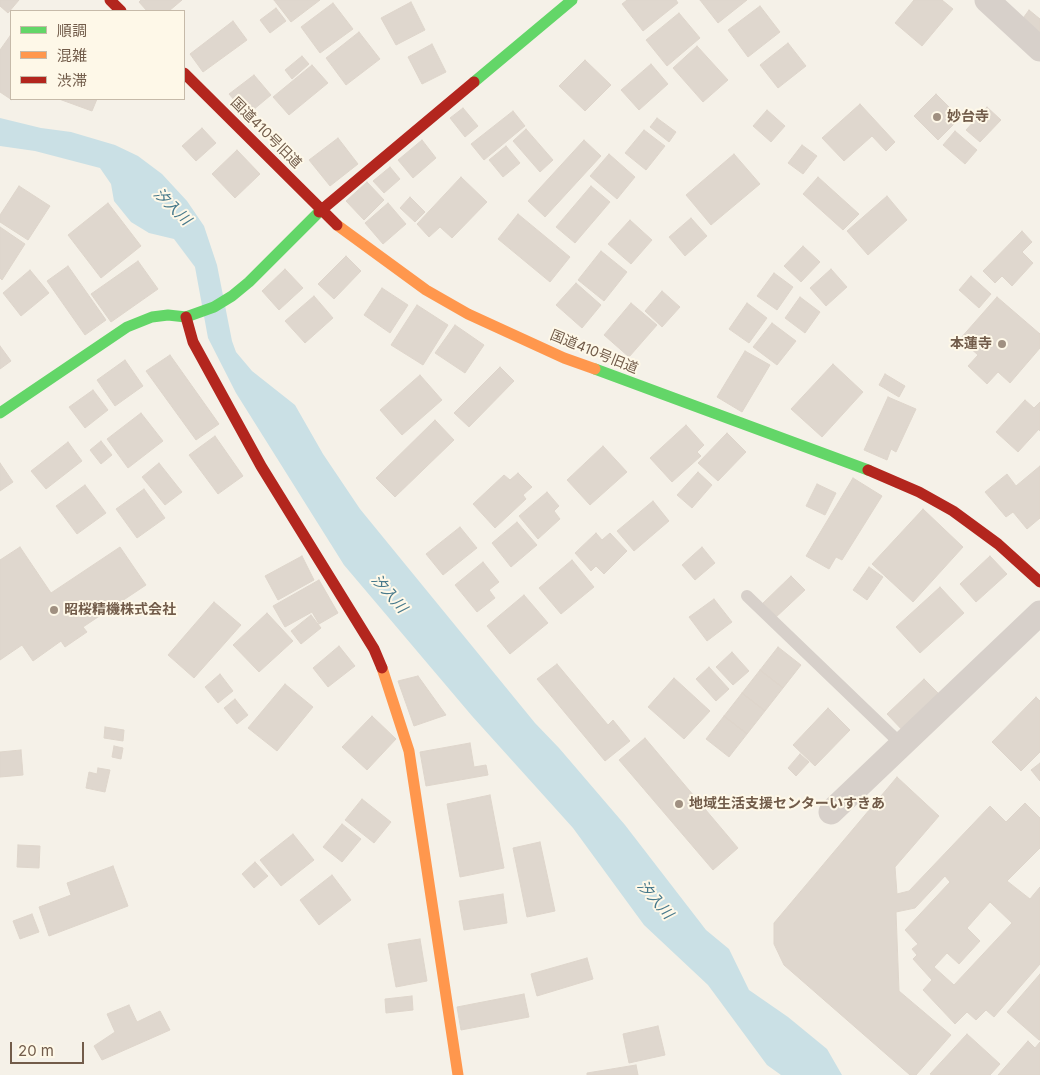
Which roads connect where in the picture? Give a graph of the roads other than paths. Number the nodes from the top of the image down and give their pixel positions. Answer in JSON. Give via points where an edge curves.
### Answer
{"nodes":[{"id":1,"x":110,"y":0,"type":"edge"},
{"id":2,"x":572,"y":0,"type":"edge"},
{"id":3,"x":987,"y":0,"type":"edge"},
{"id":4,"x":120,"y":10,"type":"edge"},
{"id":5,"x":1040,"y":49,"type":"edge"},
{"id":6,"x":185,"y":74,"type":"edge"},
{"id":7,"x":321,"y":209,"type":"junction"},
{"id":8,"x":191,"y":315,"type":"junction"},
{"id":9,"x":0,"y":412,"type":"edge"},
{"id":10,"x":1040,"y":582,"type":"edge"},
{"id":11,"x":747,"y":596,"type":"dead end"},
{"id":12,"x":1040,"y":613,"type":"edge"},
{"id":13,"x":902,"y":744,"type":"junction"},
{"id":14,"x":831,"y":812,"type":"dead end"},
{"id":15,"x":458,"y":1075,"type":"edge"}],
"edges":[{"from":1,"to":4,"type":"street"},
{"from":2,"to":7,"type":"street"},
{"from":3,"to":5,"type":"street"},
{"from":6,"to":7,"type":"street","name":"国道410号旧道"},
{"from":7,"to":8,"type":"street","via":[[249,282],[214,307]]},
{"from":7,"to":10,"type":"street","name":"国道410号旧道","via":[[388,264],[468,314],[564,358],[864,468],[919,492],[953,511],[998,544]]},
{"from":8,"to":9,"type":"street","via":[[152,317],[127,327]]},
{"from":8,"to":15,"type":"street","via":[[193,342],[251,449],[384,670],[409,751]]},
{"from":11,"to":13,"type":"lane"},
{"from":12,"to":13,"type":"street"},
{"from":13,"to":14,"type":"street"}]}
